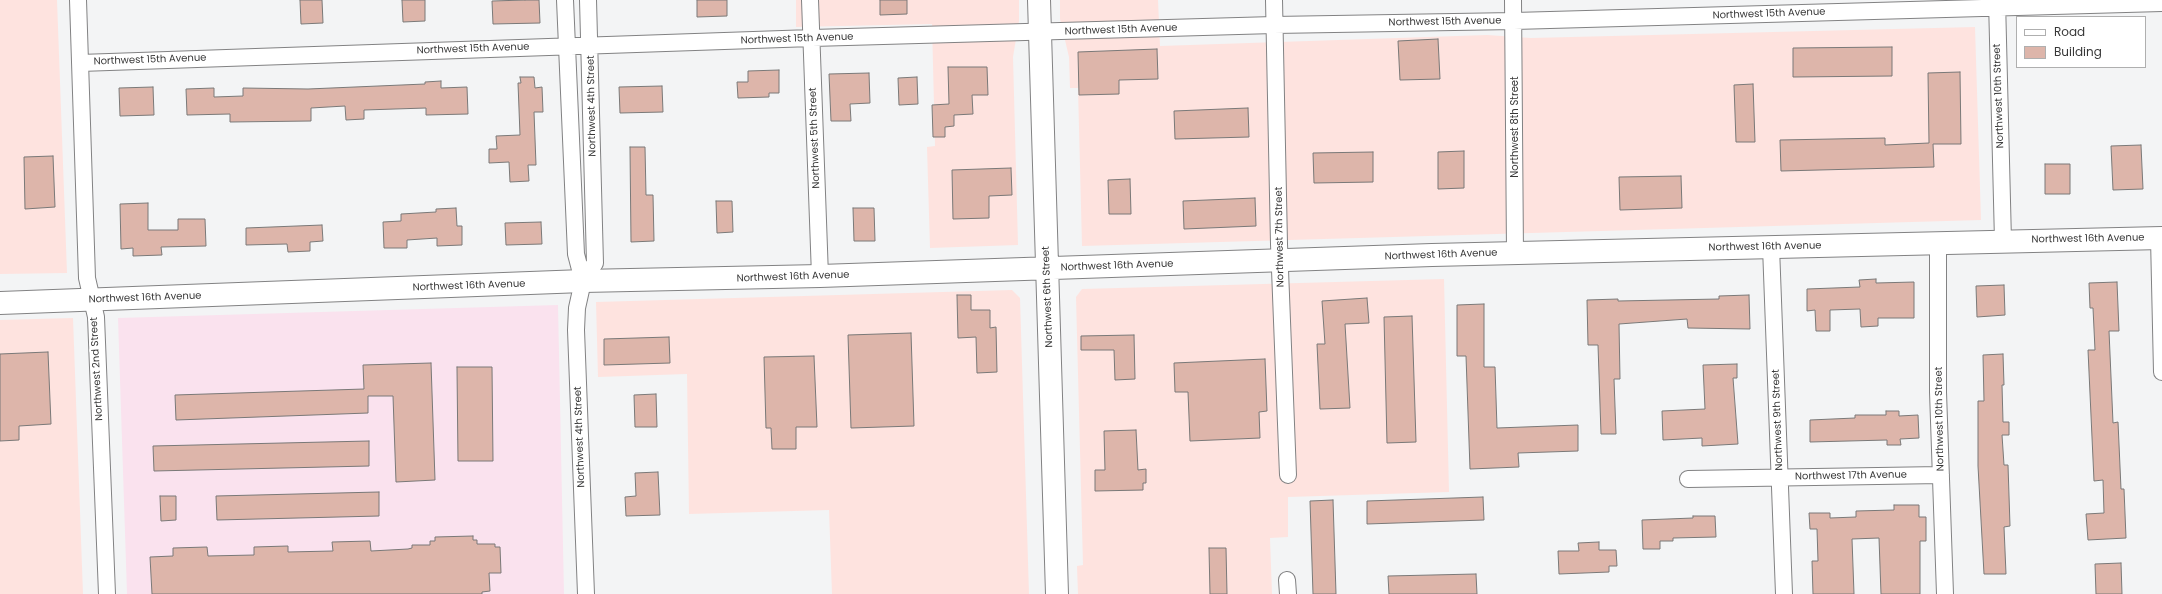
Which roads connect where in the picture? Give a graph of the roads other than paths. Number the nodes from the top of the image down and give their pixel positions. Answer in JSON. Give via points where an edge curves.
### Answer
{"nodes":[{"id":1,"x":78,"y":0,"type":"edge"},
{"id":2,"x":565,"y":0,"type":"edge"},
{"id":3,"x":588,"y":0,"type":"edge"},
{"id":4,"x":810,"y":0,"type":"edge"},
{"id":5,"x":1039,"y":0,"type":"edge"},
{"id":6,"x":1274,"y":0,"type":"edge"},
{"id":7,"x":1513,"y":0,"type":"edge"},
{"id":8,"x":2162,"y":3,"type":"edge"},
{"id":9,"x":1997,"y":4,"type":"edge"},
{"id":10,"x":1514,"y":21,"type":"junction"},
{"id":11,"x":1274,"y":25,"type":"junction"},
{"id":12,"x":1040,"y":32,"type":"junction"},
{"id":13,"x":812,"y":38,"type":"junction"},
{"id":14,"x":591,"y":45,"type":"junction"},
{"id":15,"x":566,"y":46,"type":"junction"},
{"id":16,"x":80,"y":63,"type":"junction"},
{"id":17,"x":2160,"y":238,"type":"edge"},
{"id":18,"x":2003,"y":241,"type":"junction"},
{"id":19,"x":1938,"y":243,"type":"junction"},
{"id":20,"x":1771,"y":247,"type":"junction"},
{"id":21,"x":1515,"y":253,"type":"junction"},
{"id":22,"x":1280,"y":262,"type":"junction"},
{"id":23,"x":1047,"y":268,"type":"junction"},
{"id":24,"x":820,"y":276,"type":"junction"},
{"id":25,"x":583,"y":282,"type":"junction"},
{"id":26,"x":92,"y":300,"type":"junction"},
{"id":27,"x":0,"y":303,"type":"edge"},
{"id":28,"x":2162,"y":372,"type":"edge"},
{"id":29,"x":1288,"y":475,"type":"dead end"},
{"id":30,"x":1941,"y":475,"type":"junction"},
{"id":31,"x":1780,"y":477,"type":"junction"},
{"id":32,"x":1688,"y":479,"type":"dead end"},
{"id":33,"x":107,"y":594,"type":"edge"},
{"id":34,"x":586,"y":594,"type":"edge"},
{"id":35,"x":1057,"y":594,"type":"edge"},
{"id":36,"x":1784,"y":594,"type":"edge"},
{"id":37,"x":1945,"y":594,"type":"edge"}],
"edges":[{"from":1,"to":16,"type":"street","name":"Northwest 2nd Street"},
{"from":2,"to":15,"type":"street","name":"Northwest 4th Street"},
{"from":3,"to":14,"type":"street","name":"Northwest 4th Street"},
{"from":4,"to":13,"type":"street","name":"Northwest 5th Street"},
{"from":5,"to":12,"type":"street","name":"Northwest 6th Street"},
{"from":6,"to":11,"type":"street","name":"Northwest 7th Street"},
{"from":7,"to":10,"type":"street","name":"Northwest 8th Street"},
{"from":8,"to":9,"type":"street","name":"Northwest 15th Avenue"},
{"from":9,"to":10,"type":"street","name":"Northwest 15th Avenue"},
{"from":9,"to":18,"type":"street","name":"Northwest 10th Street"},
{"from":10,"to":11,"type":"street","name":"Northwest 15th Avenue"},
{"from":10,"to":21,"type":"street","name":"Northwest 8th Street"},
{"from":11,"to":12,"type":"street","name":"Northwest 15th Avenue"},
{"from":11,"to":22,"type":"street","name":"Northwest 7th Street"},
{"from":12,"to":13,"type":"street","name":"Northwest 15th Avenue"},
{"from":12,"to":23,"type":"street","name":"Northwest 6th Street"},
{"from":13,"to":14,"type":"street","name":"Northwest 15th Avenue"},
{"from":13,"to":24,"type":"street","name":"Northwest 5th Street"},
{"from":14,"to":15,"type":"street","name":"Northwest 15th Avenue"},
{"from":14,"to":25,"type":"street","name":"Northwest 4th Street","via":[[595,263]]},
{"from":15,"to":16,"type":"street","name":"Northwest 15th Avenue"},
{"from":15,"to":25,"type":"street","name":"Northwest 4th Street","via":[[576,254]]},
{"from":16,"to":26,"type":"street","name":"Northwest 2nd Street","via":[[87,278]]},
{"from":17,"to":18,"type":"street","name":"Northwest 16th Avenue"},
{"from":17,"to":28,"type":"street"},
{"from":18,"to":19,"type":"street","name":"Northwest 16th Avenue"},
{"from":19,"to":20,"type":"street","name":"Northwest 16th Avenue"},
{"from":19,"to":30,"type":"street","name":"Northwest 10th Street"},
{"from":20,"to":21,"type":"street","name":"Northwest 16th Avenue"},
{"from":20,"to":31,"type":"street","name":"Northwest 9th Street"},
{"from":21,"to":22,"type":"street","name":"Northwest 16th Avenue"},
{"from":22,"to":23,"type":"street","name":"Northwest 16th Avenue"},
{"from":22,"to":29,"type":"street","name":"Northwest 7th Street"},
{"from":23,"to":24,"type":"street","name":"Northwest 16th Avenue"},
{"from":23,"to":35,"type":"street","name":"Northwest 6th Street"},
{"from":24,"to":25,"type":"street","name":"Northwest 16th Avenue"},
{"from":25,"to":26,"type":"street","name":"Northwest 16th Avenue"},
{"from":25,"to":34,"type":"street","name":"Northwest 4th Street","via":[[577,308],[576,330]]},
{"from":26,"to":27,"type":"street","name":"Northwest 16th Avenue"},
{"from":26,"to":33,"type":"street","name":"Northwest 2nd Street","via":[[96,317]]},
{"from":30,"to":31,"type":"street","name":"Northwest 17th Avenue"},
{"from":30,"to":37,"type":"street","name":"Northwest 10th Street"},
{"from":31,"to":32,"type":"street","name":"Northwest 17th Avenue"},
{"from":31,"to":36,"type":"street","name":"Northwest 9th Street"}]}
